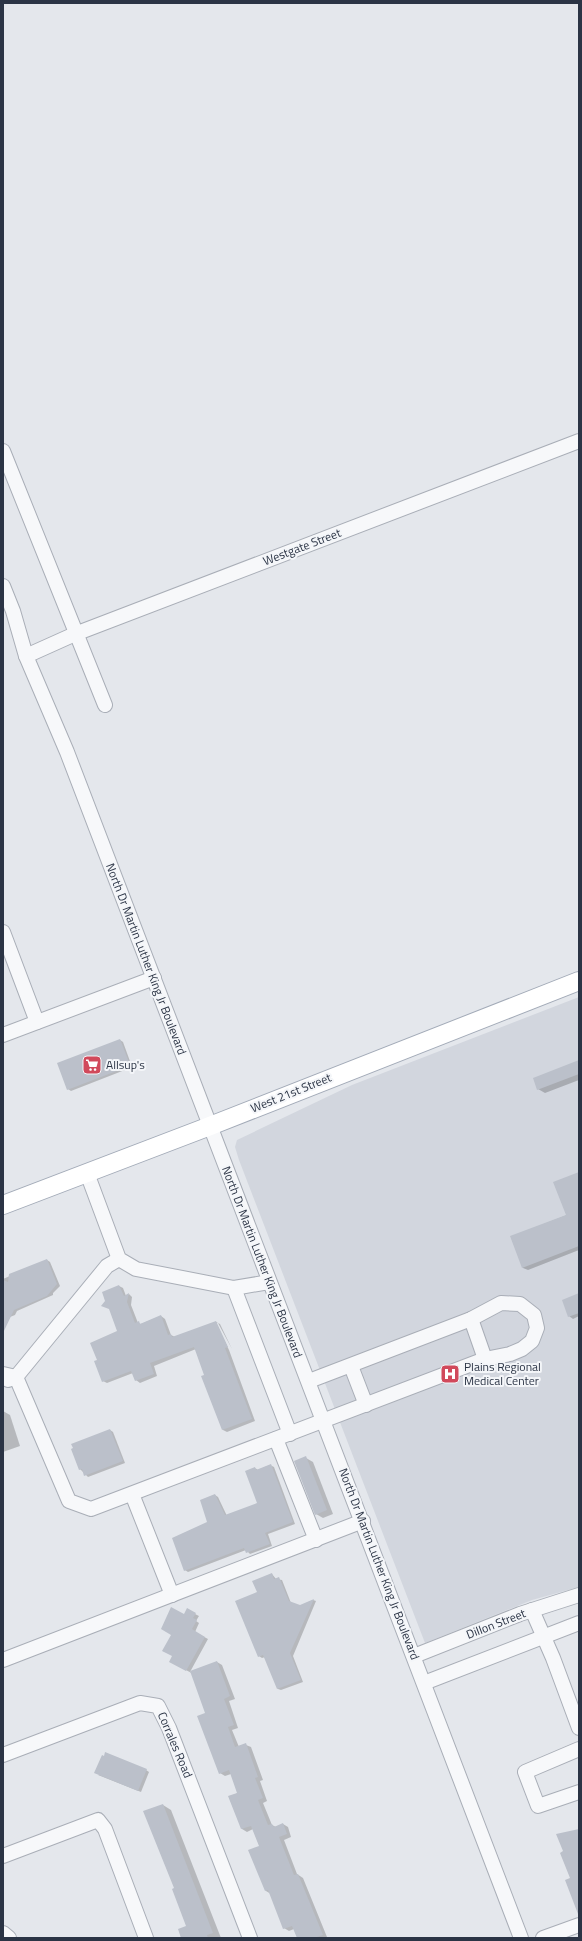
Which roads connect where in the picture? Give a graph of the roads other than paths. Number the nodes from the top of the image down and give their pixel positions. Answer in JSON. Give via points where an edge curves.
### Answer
{"nodes":[{"id":1,"x":579,"y":441,"type":"edge"},
{"id":2,"x":3,"y":451,"type":"edge"},
{"id":3,"x":3,"y":586,"type":"edge"},
{"id":4,"x":75,"y":634,"type":"junction"},
{"id":5,"x":26,"y":656,"type":"junction"},
{"id":6,"x":105,"y":705,"type":"dead end"},
{"id":7,"x":3,"y":932,"type":"edge"},
{"id":8,"x":154,"y":978,"type":"junction"},
{"id":9,"x":579,"y":981,"type":"edge"},
{"id":10,"x":37,"y":1022,"type":"junction"},
{"id":11,"x":3,"y":1035,"type":"edge"},
{"id":12,"x":210,"y":1126,"type":"junction"},
{"id":13,"x":87,"y":1173,"type":"junction"},
{"id":14,"x":3,"y":1205,"type":"edge"},
{"id":15,"x":119,"y":1259,"type":"junction"},
{"id":16,"x":269,"y":1282,"type":"junction"},
{"id":17,"x":234,"y":1288,"type":"junction"},
{"id":18,"x":471,"y":1319,"type":"junction"},
{"id":19,"x":485,"y":1359,"type":"junction"},
{"id":20,"x":351,"y":1366,"type":"junction"},
{"id":21,"x":10,"y":1375,"type":"edge"},
{"id":22,"x":309,"y":1381,"type":"junction"},
{"id":23,"x":3,"y":1382,"type":"edge"},
{"id":24,"x":366,"y":1405,"type":"junction"},
{"id":25,"x":324,"y":1421,"type":"junction"},
{"id":26,"x":290,"y":1434,"type":"junction"},
{"id":27,"x":276,"y":1439,"type":"junction"},
{"id":28,"x":132,"y":1494,"type":"junction"},
{"id":29,"x":363,"y":1521,"type":"junction"},
{"id":30,"x":316,"y":1540,"type":"junction"},
{"id":31,"x":172,"y":1595,"type":"junction"},
{"id":32,"x":579,"y":1595,"type":"edge"},
{"id":33,"x":532,"y":1610,"type":"junction"},
{"id":34,"x":579,"y":1622,"type":"edge"},
{"id":35,"x":544,"y":1636,"type":"junction"},
{"id":36,"x":414,"y":1656,"type":"junction"},
{"id":37,"x":3,"y":1660,"type":"edge"},
{"id":38,"x":424,"y":1683,"type":"junction"},
{"id":39,"x":579,"y":1728,"type":"edge"},
{"id":40,"x":579,"y":1749,"type":"edge"},
{"id":41,"x":3,"y":1755,"type":"edge"},
{"id":42,"x":579,"y":1792,"type":"edge"},
{"id":43,"x":3,"y":1856,"type":"edge"},
{"id":44,"x":579,"y":1925,"type":"edge"},
{"id":45,"x":3,"y":1933,"type":"edge"},
{"id":46,"x":9,"y":1938,"type":"edge"},
{"id":47,"x":146,"y":1938,"type":"edge"},
{"id":48,"x":250,"y":1938,"type":"edge"},
{"id":49,"x":521,"y":1938,"type":"edge"},
{"id":50,"x":543,"y":1938,"type":"edge"}],
"edges":[{"from":1,"to":4,"type":"street","name":"Westgate Street"},
{"from":2,"to":4,"type":"street"},
{"from":3,"to":5,"type":"street","name":"North Dr Martin Luther King Jr Boulevard"},
{"from":4,"to":5,"type":"street","name":"Westgate Street"},
{"from":4,"to":6,"type":"street"},
{"from":5,"to":8,"type":"street","name":"North Dr Martin Luther King Jr Boulevard","via":[[67,752]]},
{"from":7,"to":10,"type":"street"},
{"from":8,"to":10,"type":"street"},
{"from":8,"to":12,"type":"street","name":"North Dr Martin Luther King Jr Boulevard"},
{"from":9,"to":12,"type":"main road","name":"West 21st Street"},
{"from":10,"to":11,"type":"street"},
{"from":12,"to":13,"type":"main road","name":"West 21st Street"},
{"from":12,"to":16,"type":"street","name":"North Dr Martin Luther King Jr Boulevard"},
{"from":13,"to":14,"type":"main road","name":"West 21st Street"},
{"from":13,"to":15,"type":"street"},
{"from":15,"to":17,"type":"street","via":[[136,1269]]},
{"from":15,"to":21,"type":"street","via":[[107,1266]]},
{"from":16,"to":17,"type":"street"},
{"from":16,"to":22,"type":"street","name":"North Dr Martin Luther King Jr Boulevard"},
{"from":17,"to":26,"type":"street"},
{"from":18,"to":19,"type":"street"},
{"from":18,"to":19,"type":"street","via":[[501,1303],[520,1304],[534,1315],[537,1328],[532,1341],[510,1354]]},
{"from":18,"to":20,"type":"street"},
{"from":19,"to":24,"type":"street"},
{"from":20,"to":22,"type":"street"},
{"from":20,"to":24,"type":"street"},
{"from":21,"to":23,"type":"street"},
{"from":21,"to":28,"type":"street","via":[[69,1501],[91,1509]]},
{"from":22,"to":25,"type":"street","name":"North Dr Martin Luther King Jr Boulevard"},
{"from":24,"to":25,"type":"street"},
{"from":25,"to":26,"type":"street"},
{"from":25,"to":29,"type":"street","name":"North Dr Martin Luther King Jr Boulevard"},
{"from":26,"to":27,"type":"street"},
{"from":27,"to":28,"type":"street"},
{"from":27,"to":30,"type":"street"},
{"from":28,"to":31,"type":"street"},
{"from":29,"to":30,"type":"street"},
{"from":29,"to":36,"type":"street","name":"North Dr Martin Luther King Jr Boulevard"},
{"from":30,"to":31,"type":"street"},
{"from":31,"to":37,"type":"street"},
{"from":32,"to":33,"type":"street","name":"Dillon Street"},
{"from":33,"to":35,"type":"street"},
{"from":33,"to":36,"type":"street","name":"Dillon Street"},
{"from":34,"to":35,"type":"street"},
{"from":35,"to":38,"type":"street"},
{"from":35,"to":39,"type":"street"},
{"from":36,"to":38,"type":"street","name":"North Dr Martin Luther King Jr Boulevard"},
{"from":38,"to":49,"type":"street","name":"North Dr Martin Luther King Jr Boulevard"},
{"from":40,"to":42,"type":"street","via":[[525,1772],[538,1806]]},
{"from":41,"to":48,"type":"street","name":"Corrales Road","via":[[140,1703],[158,1706],[169,1728]]},
{"from":43,"to":47,"type":"street","via":[[98,1820],[105,1829]]},
{"from":44,"to":50,"type":"street"},
{"from":45,"to":46,"type":"street"}]}
